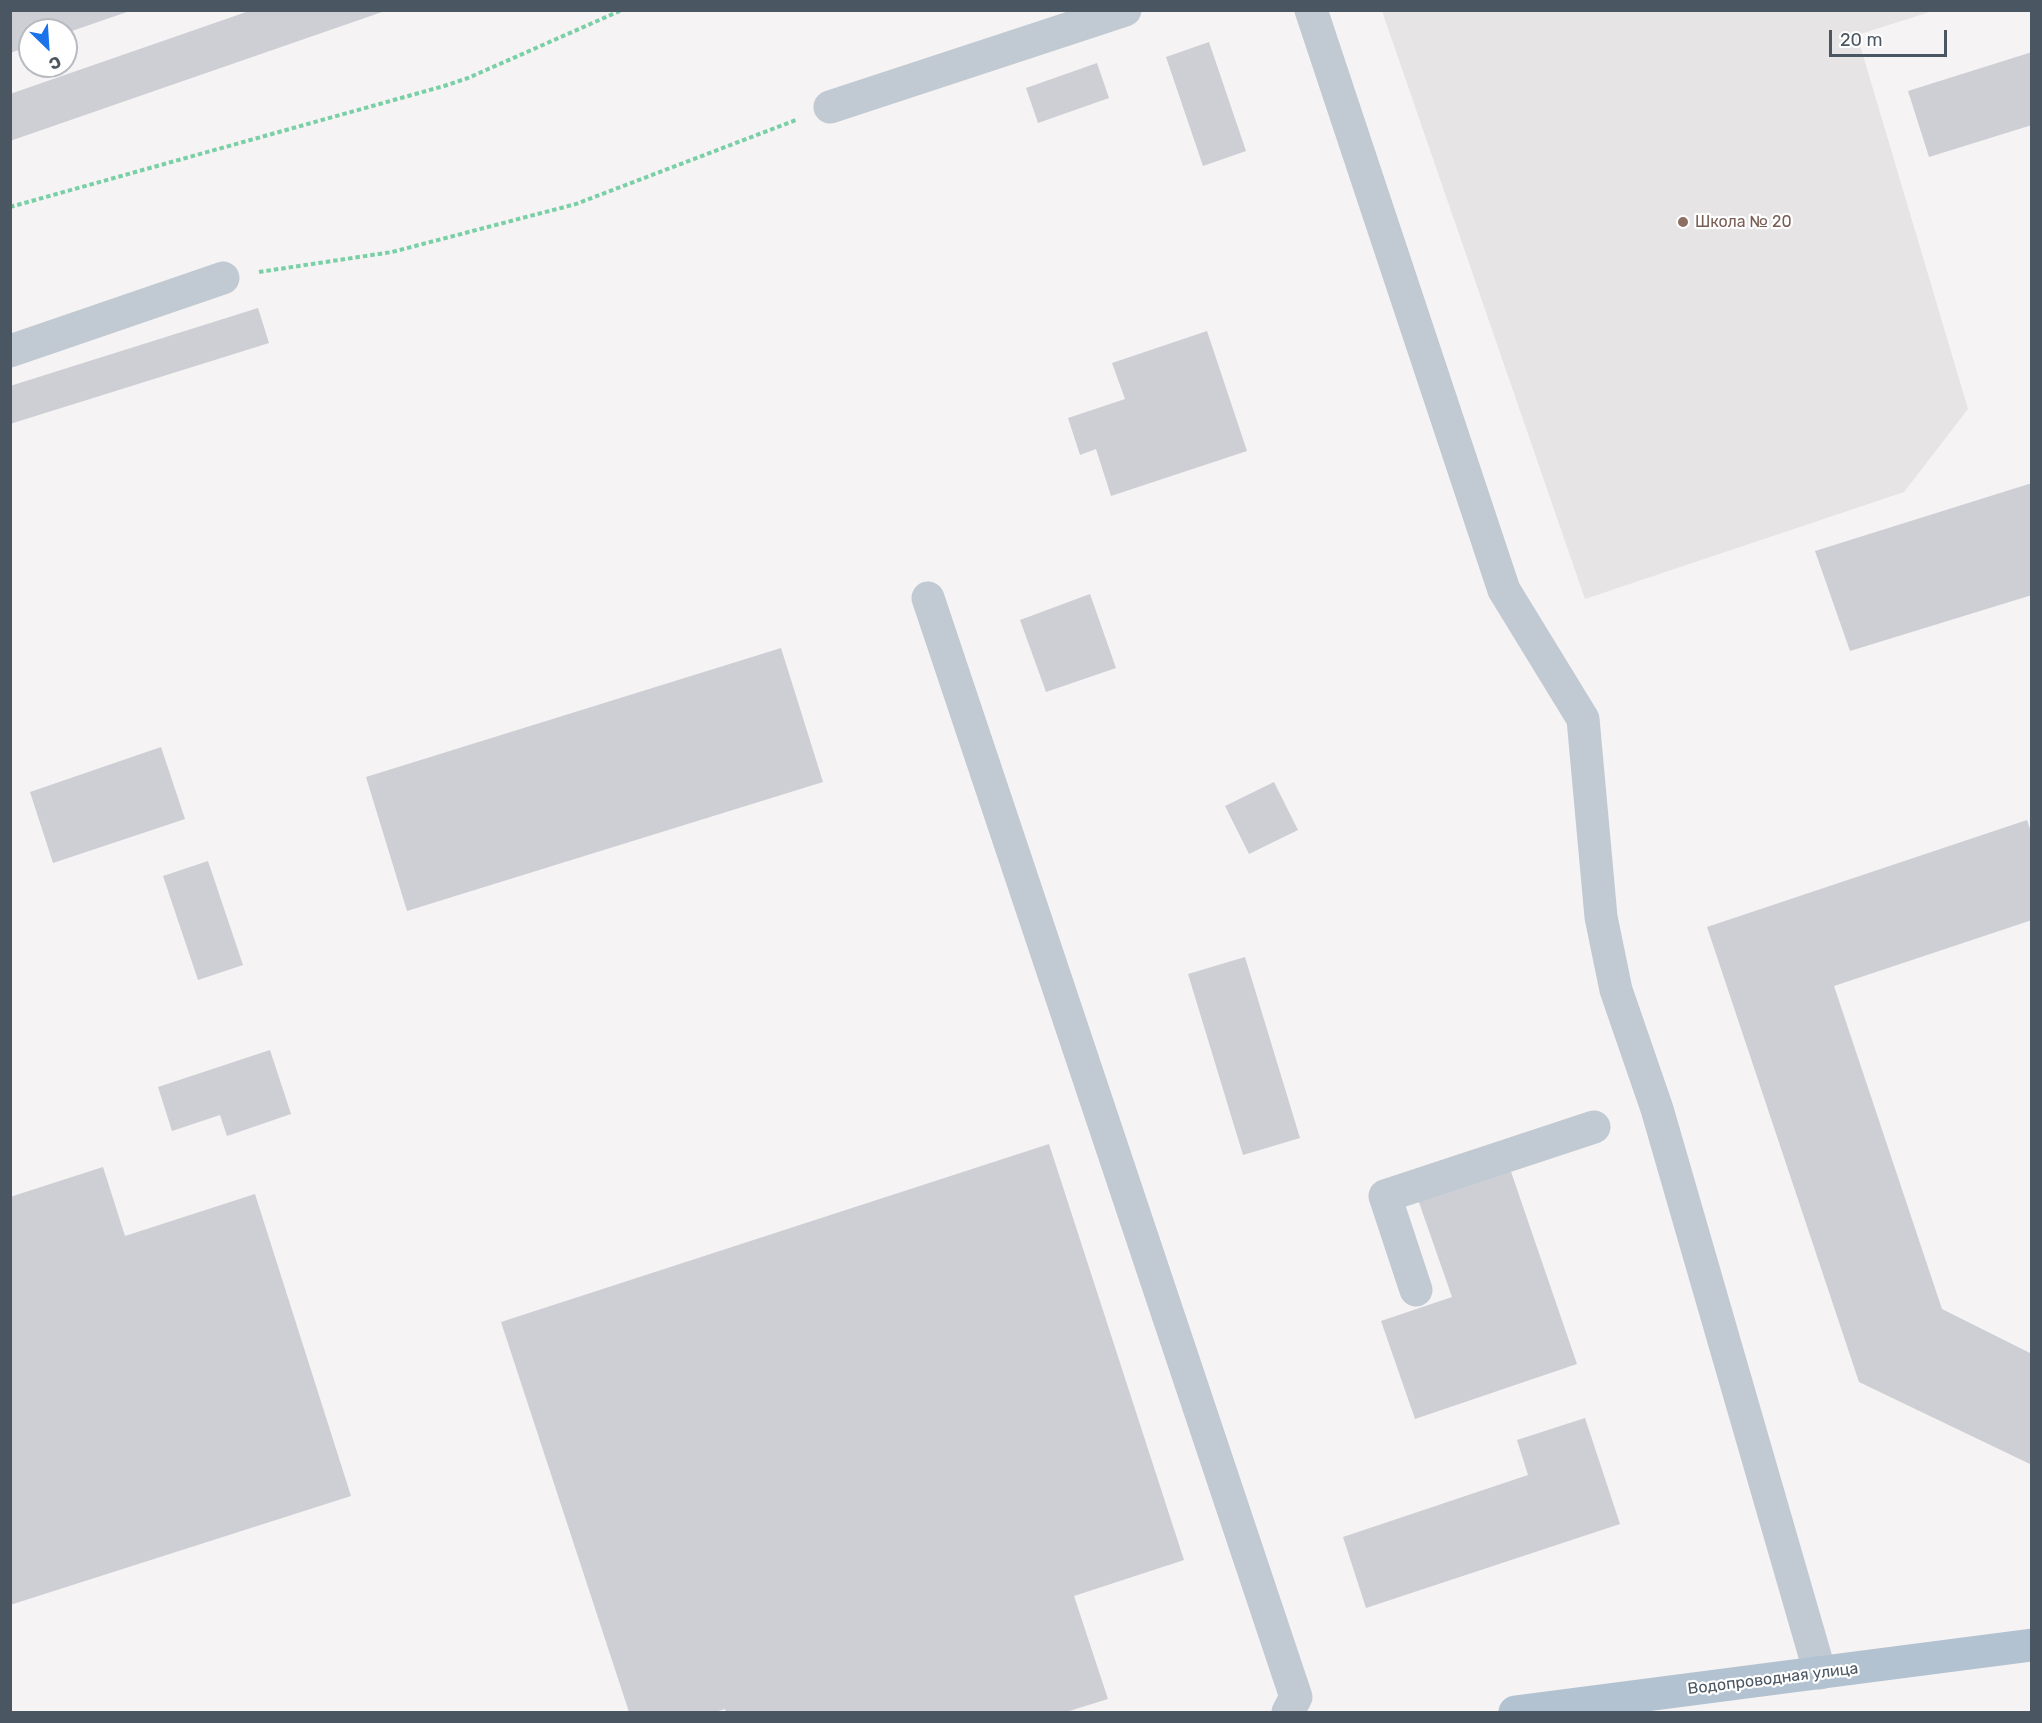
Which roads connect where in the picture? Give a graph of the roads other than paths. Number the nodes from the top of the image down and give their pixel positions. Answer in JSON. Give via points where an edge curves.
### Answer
{"nodes":[{"id":1,"x":1125,"y":10,"type":"edge"},
{"id":2,"x":1311,"y":10,"type":"edge"},
{"id":3,"x":1059,"y":21,"type":"edge"},
{"id":4,"x":830,"y":107,"type":"road end"},
{"id":5,"x":223,"y":278,"type":"road end"},
{"id":6,"x":10,"y":351,"type":"edge"},
{"id":7,"x":928,"y":598,"type":"dead end"},
{"id":8,"x":1594,"y":1127,"type":"dead end"},
{"id":9,"x":1416,"y":1290,"type":"dead end"},
{"id":10,"x":2031,"y":1645,"type":"edge"},
{"id":11,"x":1820,"y":1673,"type":"junction"},
{"id":12,"x":1288,"y":1713,"type":"edge"},
{"id":13,"x":1515,"y":1713,"type":"edge"}],
"edges":[{"from":1,"to":3,"type":"street"},
{"from":2,"to":11,"type":"street","via":[[1504,590],[1583,719],[1601,917],[1616,990],[1657,1109]]},
{"from":3,"to":4,"type":"street"},
{"from":5,"to":6,"type":"street"},
{"from":7,"to":12,"type":"street","via":[[1296,1697]]},
{"from":8,"to":9,"type":"street","via":[[1385,1196]]},
{"from":10,"to":11,"type":"main road","name":"Водопроводная улица"},
{"from":11,"to":13,"type":"main road","name":"Водопроводная улица"}]}
